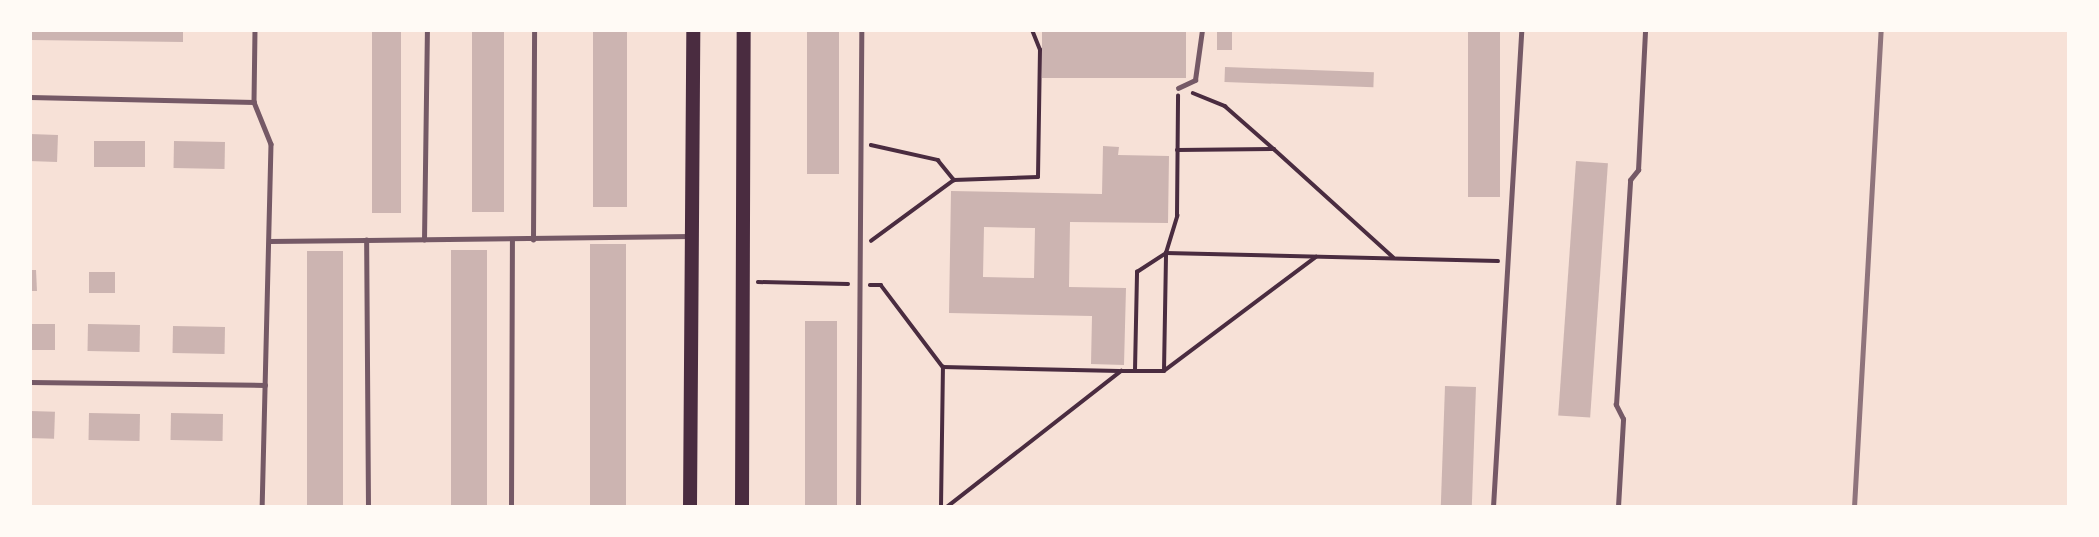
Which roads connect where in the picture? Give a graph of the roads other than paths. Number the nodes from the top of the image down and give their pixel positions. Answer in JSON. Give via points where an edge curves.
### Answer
{"nodes":[{"id":1,"x":255,"y":30,"type":"edge"},
{"id":2,"x":427,"y":30,"type":"edge"},
{"id":3,"x":534,"y":30,"type":"edge"},
{"id":4,"x":693,"y":30,"type":"edge"},
{"id":5,"x":744,"y":30,"type":"edge"},
{"id":6,"x":861,"y":30,"type":"edge"},
{"id":7,"x":1202,"y":30,"type":"edge"},
{"id":8,"x":1521,"y":30,"type":"edge"},
{"id":9,"x":1645,"y":30,"type":"edge"},
{"id":10,"x":1178,"y":88,"type":"road end"},
{"id":11,"x":30,"y":97,"type":"edge"},
{"id":12,"x":254,"y":102,"type":"junction"},
{"id":13,"x":692,"y":236,"type":"junction"},
{"id":14,"x":366,"y":240,"type":"junction"},
{"id":15,"x":424,"y":240,"type":"junction"},
{"id":16,"x":512,"y":240,"type":"junction"},
{"id":17,"x":533,"y":240,"type":"junction"},
{"id":18,"x":269,"y":241,"type":"junction"},
{"id":19,"x":30,"y":382,"type":"edge"},
{"id":20,"x":265,"y":385,"type":"junction"},
{"id":21,"x":262,"y":507,"type":"edge"},
{"id":22,"x":368,"y":507,"type":"edge"},
{"id":23,"x":511,"y":507,"type":"edge"},
{"id":24,"x":690,"y":507,"type":"edge"},
{"id":25,"x":742,"y":507,"type":"edge"},
{"id":26,"x":858,"y":507,"type":"edge"},
{"id":27,"x":1493,"y":507,"type":"edge"},
{"id":28,"x":1618,"y":507,"type":"edge"}],
"edges":[{"from":1,"to":12,"type":"lane"},
{"from":2,"to":15,"type":"lane"},
{"from":3,"to":17,"type":"lane"},
{"from":4,"to":13,"type":"main road"},
{"from":5,"to":25,"type":"main road"},
{"from":6,"to":26,"type":"lane"},
{"from":7,"to":10,"type":"lane","via":[[1195,80]]},
{"from":8,"to":27,"type":"lane"},
{"from":9,"to":28,"type":"lane","via":[[1638,170],[1630,180],[1616,405],[1623,419]]},
{"from":11,"to":12,"type":"lane"},
{"from":12,"to":18,"type":"lane","via":[[271,145]]},
{"from":13,"to":17,"type":"lane"},
{"from":13,"to":24,"type":"main road"},
{"from":14,"to":15,"type":"lane"},
{"from":14,"to":18,"type":"lane"},
{"from":14,"to":22,"type":"lane"},
{"from":15,"to":16,"type":"lane"},
{"from":16,"to":17,"type":"lane"},
{"from":16,"to":23,"type":"lane"},
{"from":18,"to":20,"type":"lane"},
{"from":19,"to":20,"type":"lane"},
{"from":20,"to":21,"type":"lane"}]}
